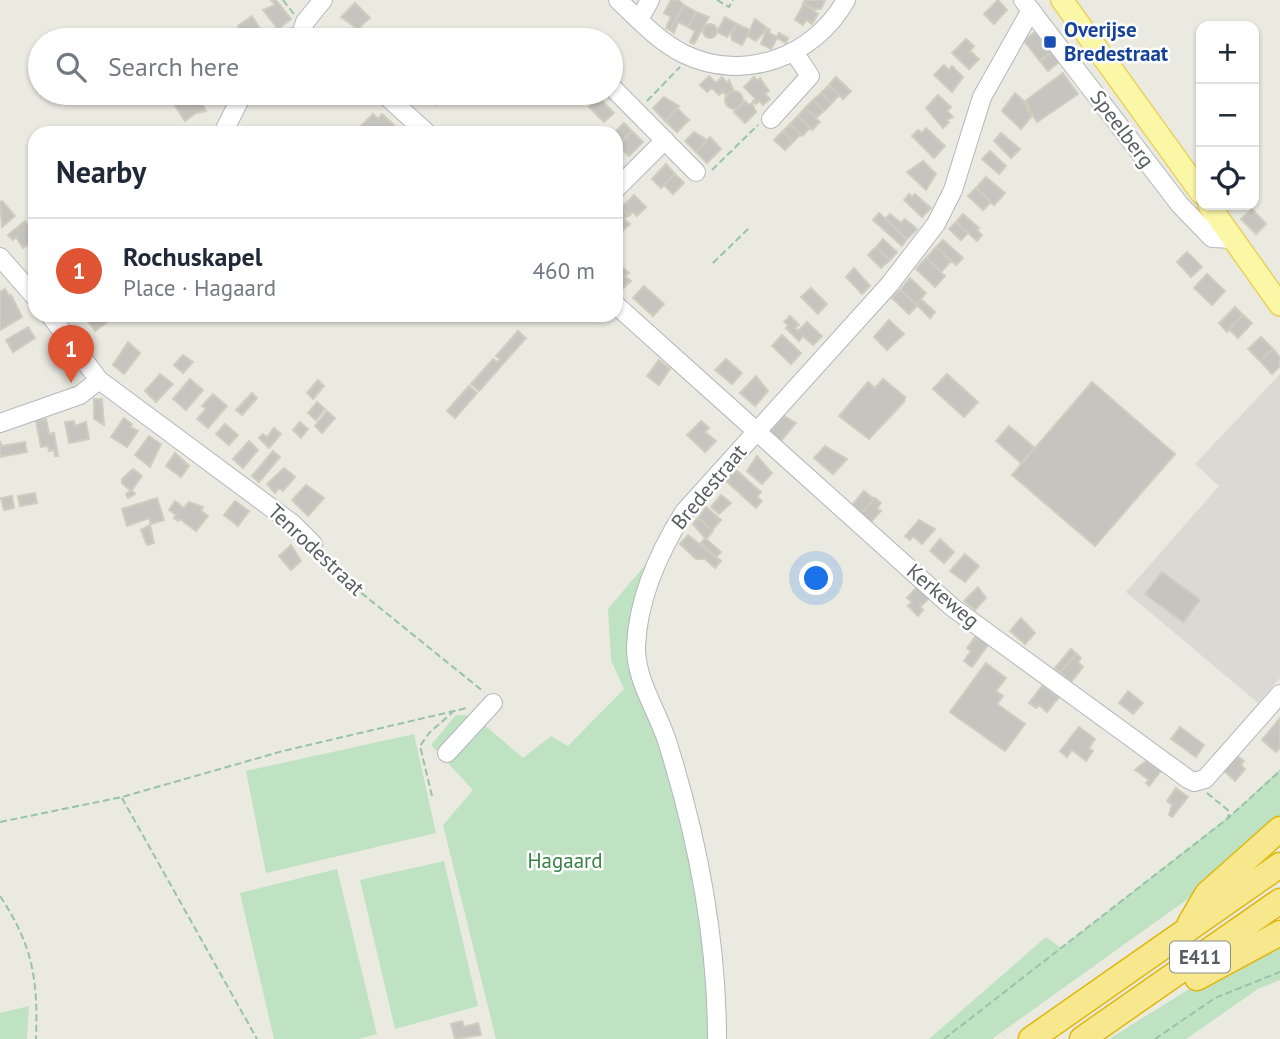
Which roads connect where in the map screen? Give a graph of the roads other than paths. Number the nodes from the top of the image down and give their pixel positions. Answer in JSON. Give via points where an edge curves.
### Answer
{"nodes":[{"id":1,"x":323,"y":0,"type":"edge"},
{"id":2,"x":618,"y":0,"type":"edge"},
{"id":3,"x":650,"y":0,"type":"edge"},
{"id":4,"x":846,"y":0,"type":"edge"},
{"id":5,"x":1062,"y":0,"type":"edge"},
{"id":6,"x":1027,"y":5,"type":"edge"},
{"id":7,"x":639,"y":20,"type":"junction"},
{"id":8,"x":300,"y":28,"type":"edge"},
{"id":9,"x":794,"y":52,"type":"junction"},
{"id":10,"x":623,"y":98,"type":"edge"},
{"id":11,"x":237,"y":105,"type":"edge"},
{"id":12,"x":396,"y":105,"type":"edge"},
{"id":13,"x":771,"y":119,"type":"road end"},
{"id":14,"x":226,"y":126,"type":"edge"},
{"id":15,"x":419,"y":126,"type":"edge"},
{"id":16,"x":665,"y":140,"type":"junction"},
{"id":17,"x":703,"y":172,"type":"road end"},
{"id":18,"x":623,"y":182,"type":"edge"},
{"id":19,"x":1196,"y":187,"type":"edge"},
{"id":20,"x":1213,"y":210,"type":"edge"},
{"id":21,"x":1234,"y":239,"type":"junction"},
{"id":22,"x":0,"y":257,"type":"edge"},
{"id":23,"x":7,"y":277,"type":"edge"},
{"id":24,"x":28,"y":292,"type":"edge"},
{"id":25,"x":1280,"y":305,"type":"edge"},
{"id":26,"x":623,"y":311,"type":"edge"},
{"id":27,"x":55,"y":322,"type":"edge"},
{"id":28,"x":99,"y":380,"type":"junction"},
{"id":29,"x":0,"y":423,"type":"edge"},
{"id":30,"x":755,"y":432,"type":"junction"},
{"id":31,"x":313,"y":544,"type":"road end"},
{"id":32,"x":1280,"y":694,"type":"edge"},
{"id":33,"x":493,"y":704,"type":"road end"},
{"id":34,"x":447,"y":753,"type":"dead end"},
{"id":35,"x":1280,"y":829,"type":"edge"},
{"id":36,"x":1280,"y":865,"type":"edge"},
{"id":37,"x":1280,"y":901,"type":"edge"},
{"id":38,"x":1186,"y":930,"type":"junction"},
{"id":39,"x":1280,"y":933,"type":"edge"},
{"id":40,"x":1120,"y":1013,"type":"junction"},
{"id":41,"x":717,"y":1039,"type":"edge"},
{"id":42,"x":1031,"y":1039,"type":"edge"},
{"id":43,"x":1082,"y":1039,"type":"edge"}],
"edges":[{"from":1,"to":8,"type":"street"},
{"from":2,"to":7,"type":"street"},
{"from":3,"to":7,"type":"street"},
{"from":4,"to":9,"type":"street","via":[[819,35]]},
{"from":5,"to":19,"type":"main road"},
{"from":6,"to":21,"type":"street","name":"Speelberg","via":[[1180,205],[1212,238]]},
{"from":6,"to":30,"type":"street","name":"Bredestraat","via":[[982,97],[953,190],[936,224],[888,285]]},
{"from":7,"to":9,"type":"street","via":[[666,43],[702,62],[750,66]]},
{"from":9,"to":13,"type":"street","via":[[810,76]]},
{"from":10,"to":16,"type":"street"},
{"from":11,"to":14,"type":"street"},
{"from":12,"to":15,"type":"street"},
{"from":16,"to":17,"type":"street"},
{"from":16,"to":18,"type":"street"},
{"from":20,"to":21,"type":"main road"},
{"from":21,"to":25,"type":"main road"},
{"from":22,"to":23,"type":"street"},
{"from":23,"to":24,"type":"street"},
{"from":26,"to":30,"type":"street","name":"Kerkeweg"},
{"from":27,"to":28,"type":"street"},
{"from":28,"to":29,"type":"street","via":[[80,395]]},
{"from":28,"to":31,"type":"street","name":"Tenrodestraat","via":[[293,524]]},
{"from":30,"to":32,"type":"street","name":"Kerkeweg","via":[[952,607],[1188,779],[1200,781]]},
{"from":30,"to":41,"type":"street","name":"Bredestraat","via":[[700,492],[671,533],[647,590],[636,648],[639,672],[667,741],[705,897]]},
{"from":33,"to":34,"type":"street"},
{"from":35,"to":38,"type":"highway","via":[[1207,894]]},
{"from":36,"to":38,"type":"highway","number":"E411"},
{"from":37,"to":40,"type":"highway","number":"E411"},
{"from":38,"to":42,"type":"highway","number":"E411"},
{"from":39,"to":40,"type":"highway","via":[[1158,1001]]},
{"from":40,"to":43,"type":"highway","number":"E411"}]}
